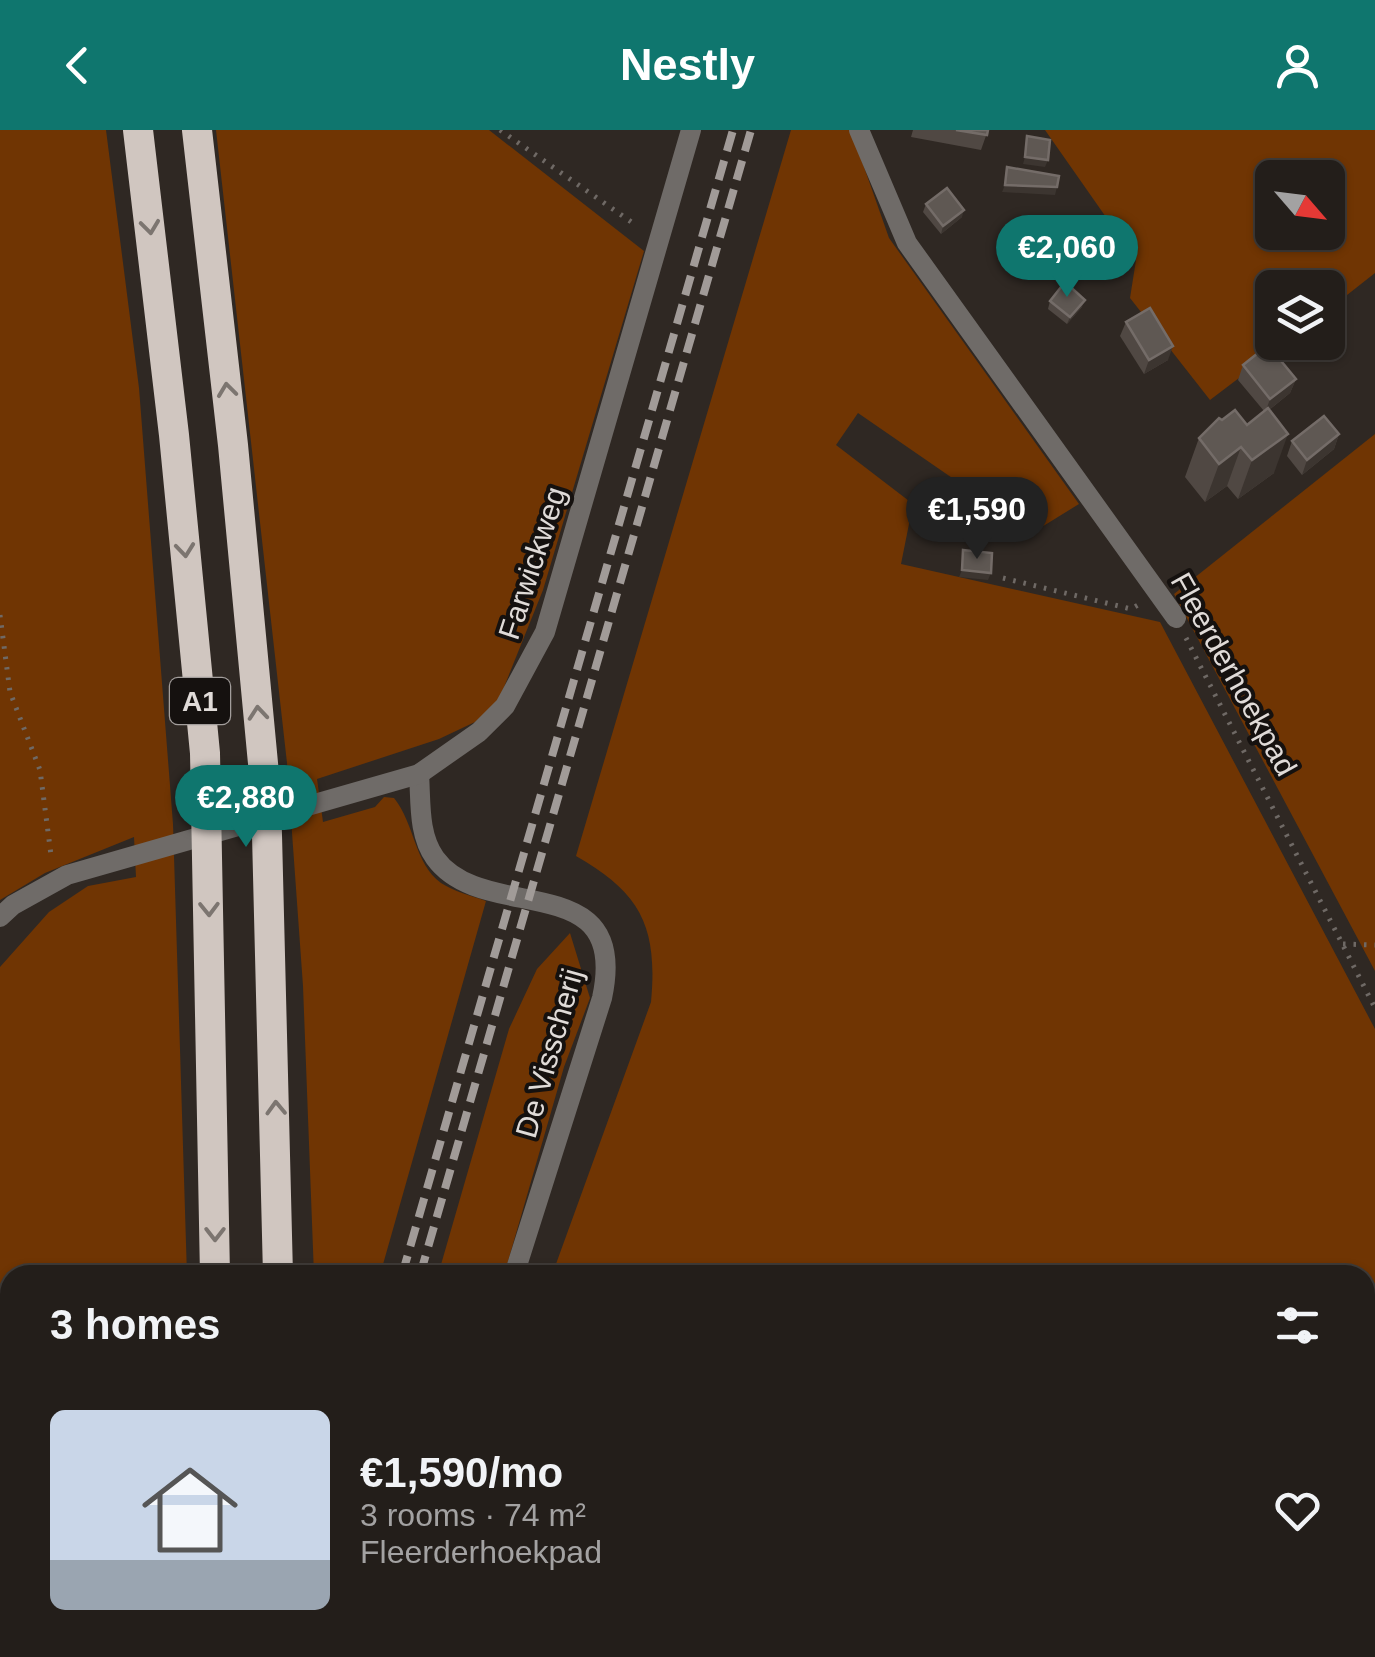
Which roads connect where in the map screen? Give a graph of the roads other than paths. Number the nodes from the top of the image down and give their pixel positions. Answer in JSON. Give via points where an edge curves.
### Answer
{"nodes":[{"id":1,"x":138,"y":130,"type":"edge"},
{"id":2,"x":197,"y":130,"type":"edge"},
{"id":3,"x":691,"y":130,"type":"edge"},
{"id":4,"x":859,"y":130,"type":"edge"},
{"id":5,"x":1176,"y":618,"type":"road end"},
{"id":6,"x":419,"y":774,"type":"junction"},
{"id":7,"x":0,"y":916,"type":"edge"},
{"id":8,"x":215,"y":1265,"type":"edge"},
{"id":9,"x":278,"y":1265,"type":"edge"},
{"id":10,"x":517,"y":1265,"type":"edge"}],
"edges":[{"from":1,"to":8,"type":"highway","number":"A1","one_way":true,"via":[[205,753]]},
{"from":9,"to":2,"type":"highway","number":"A1","one_way":true,"via":[[266,794]]},
{"from":3,"to":6,"type":"street","name":"Farwickweg","via":[[533,660],[505,706]]},
{"from":4,"to":5,"type":"street","name":"Fleerderhoekpad","via":[[907,243]]},
{"from":6,"to":7,"type":"street","name":"Farwickweg","via":[[55,880]]},
{"from":6,"to":10,"type":"street","name":"De Visscherij","via":[[424,839],[437,860],[467,880],[591,922],[606,956],[602,998]]}]}
